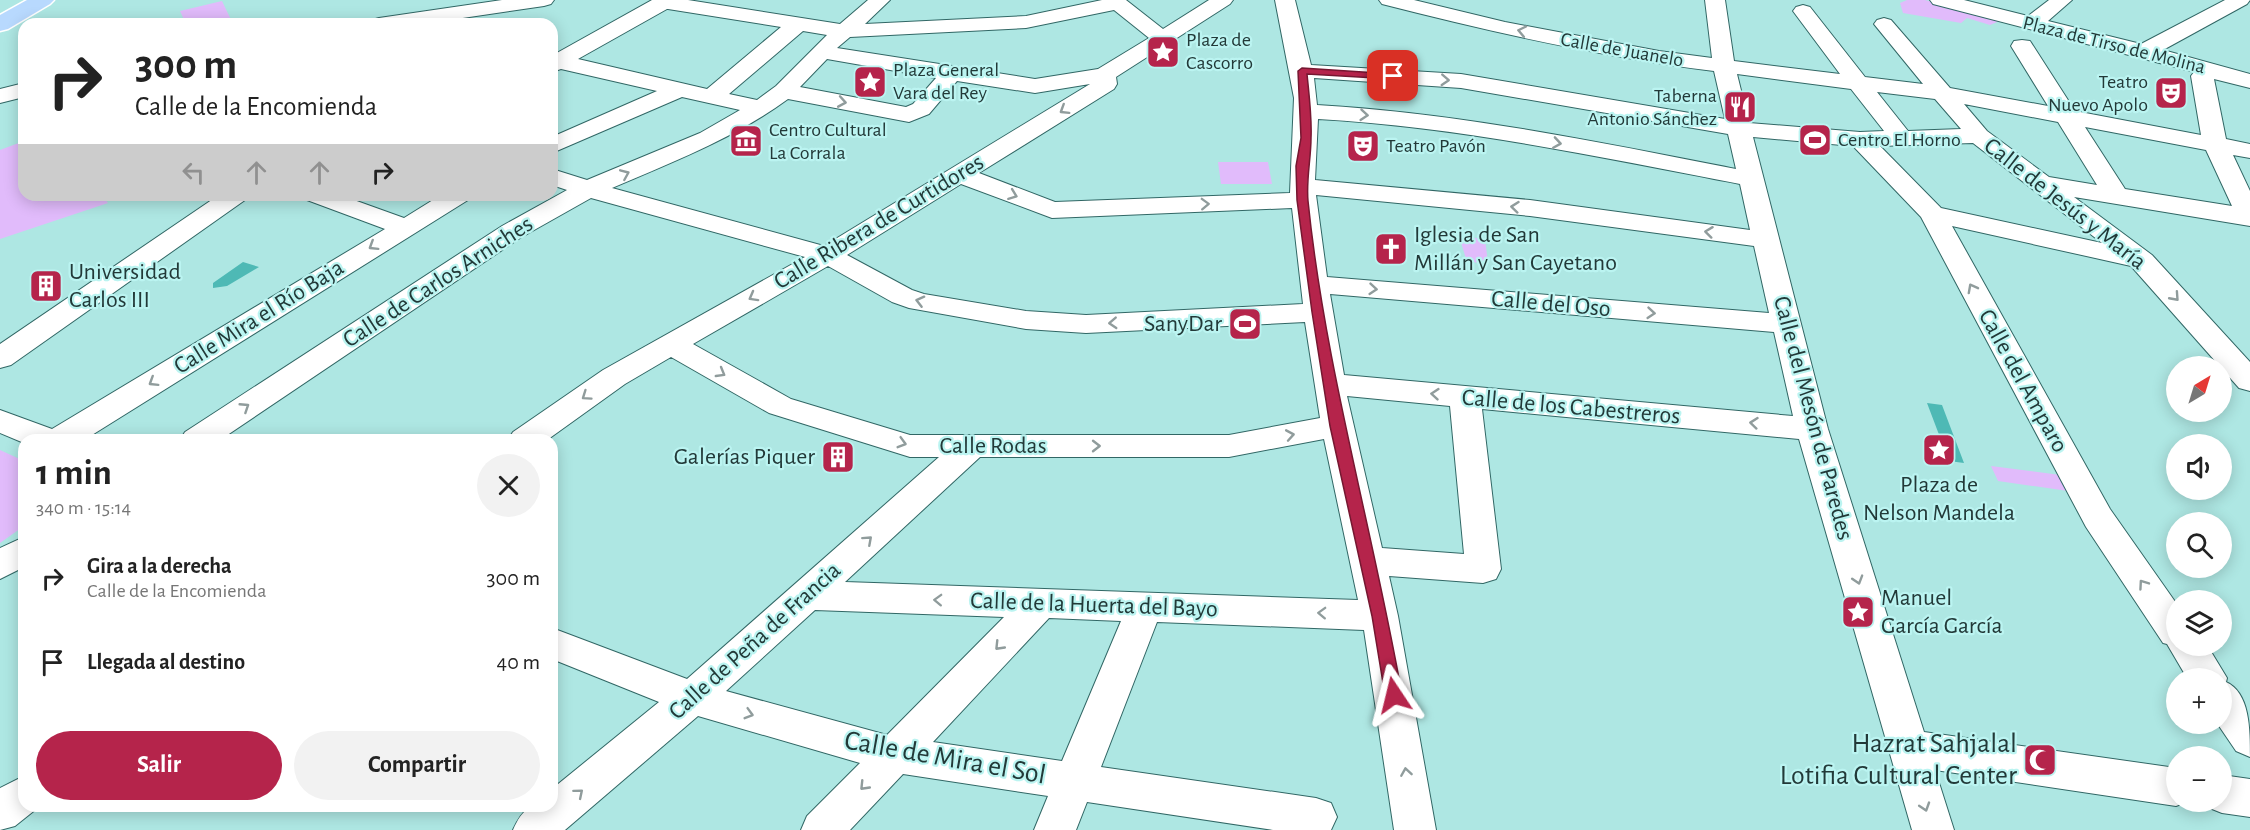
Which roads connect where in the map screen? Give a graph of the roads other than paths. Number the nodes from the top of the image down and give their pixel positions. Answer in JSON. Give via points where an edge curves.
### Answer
{"nodes":[{"id":1,"x":20,"y":0,"type":"edge"},
{"id":2,"x":43,"y":0,"type":"edge"},
{"id":3,"x":544,"y":0,"type":"edge"},
{"id":4,"x":880,"y":0,"type":"edge"},
{"id":5,"x":1223,"y":0,"type":"edge"},
{"id":6,"x":1285,"y":0,"type":"edge"},
{"id":7,"x":1389,"y":0,"type":"edge"},
{"id":8,"x":1715,"y":0,"type":"edge"},
{"id":9,"x":1940,"y":0,"type":"edge"},
{"id":10,"x":2062,"y":0,"type":"edge"},
{"id":11,"x":2240,"y":0,"type":"edge"},
{"id":12,"x":663,"y":1,"type":"edge"},
{"id":13,"x":1116,"y":1,"type":"edge"},
{"id":14,"x":0,"y":11,"type":"edge"},
{"id":15,"x":1803,"y":11,"type":"dead end"},
{"id":16,"x":484,"y":17,"type":"edge"},
{"id":17,"x":469,"y":18,"type":"edge"},
{"id":18,"x":514,"y":18,"type":"edge"},
{"id":19,"x":2032,"y":23,"type":"junction"},
{"id":20,"x":0,"y":24,"type":"edge"},
{"id":21,"x":798,"y":24,"type":"junction"},
{"id":22,"x":1884,"y":24,"type":"dead end"},
{"id":23,"x":844,"y":31,"type":"junction"},
{"id":24,"x":1166,"y":37,"type":"junction"},
{"id":25,"x":2022,"y":46,"type":"dead end"},
{"id":26,"x":2144,"y":51,"type":"junction"},
{"id":27,"x":823,"y":52,"type":"junction"},
{"id":28,"x":558,"y":60,"type":"edge"},
{"id":29,"x":558,"y":63,"type":"edge"},
{"id":30,"x":1724,"y":68,"type":"junction"},
{"id":31,"x":1302,"y":71,"type":"junction"},
{"id":32,"x":2217,"y":71,"type":"junction"},
{"id":33,"x":952,"y":74,"type":"junction"},
{"id":34,"x":1104,"y":75,"type":"junction"},
{"id":35,"x":2250,"y":81,"type":"edge"},
{"id":36,"x":1858,"y":83,"type":"junction"},
{"id":37,"x":680,"y":89,"type":"junction"},
{"id":38,"x":784,"y":91,"type":"junction"},
{"id":39,"x":18,"y":92,"type":"edge"},
{"id":40,"x":1942,"y":93,"type":"junction"},
{"id":41,"x":0,"y":96,"type":"edge"},
{"id":42,"x":712,"y":96,"type":"junction"},
{"id":43,"x":761,"y":108,"type":"junction"},
{"id":44,"x":1306,"y":111,"type":"junction"},
{"id":45,"x":2065,"y":115,"type":"junction"},
{"id":46,"x":1739,"y":129,"type":"junction"},
{"id":47,"x":1979,"y":136,"type":"junction"},
{"id":48,"x":1860,"y":139,"type":"junction"},
{"id":49,"x":1902,"y":139,"type":"junction"},
{"id":50,"x":558,"y":143,"type":"edge"},
{"id":51,"x":2215,"y":143,"type":"junction"},
{"id":52,"x":2250,"y":151,"type":"edge"},
{"id":53,"x":959,"y":174,"type":"junction"},
{"id":54,"x":558,"y":179,"type":"edge"},
{"id":55,"x":1750,"y":179,"type":"junction"},
{"id":56,"x":2039,"y":183,"type":"junction"},
{"id":57,"x":588,"y":189,"type":"junction"},
{"id":58,"x":1302,"y":193,"type":"junction"},
{"id":59,"x":2116,"y":195,"type":"junction"},
{"id":60,"x":218,"y":201,"type":"edge"},
{"id":61,"x":333,"y":201,"type":"edge"},
{"id":62,"x":449,"y":201,"type":"edge"},
{"id":63,"x":1932,"y":214,"type":"junction"},
{"id":64,"x":2250,"y":217,"type":"edge"},
{"id":65,"x":405,"y":227,"type":"junction"},
{"id":66,"x":1767,"y":240,"type":"junction"},
{"id":67,"x":828,"y":255,"type":"junction"},
{"id":68,"x":2142,"y":261,"type":"junction"},
{"id":69,"x":1316,"y":298,"type":"junction"},
{"id":70,"x":1787,"y":324,"type":"junction"},
{"id":71,"x":670,"y":344,"type":"junction"},
{"id":72,"x":0,"y":358,"type":"edge"},
{"id":73,"x":2250,"y":381,"type":"edge"},
{"id":74,"x":1330,"y":384,"type":"junction"},
{"id":75,"x":1465,"y":397,"type":"junction"},
{"id":76,"x":0,"y":421,"type":"edge"},
{"id":77,"x":1337,"y":426,"type":"junction"},
{"id":78,"x":1812,"y":429,"type":"junction"},
{"id":79,"x":32,"y":434,"type":"edge"},
{"id":80,"x":69,"y":434,"type":"edge"},
{"id":81,"x":205,"y":434,"type":"edge"},
{"id":82,"x":533,"y":434,"type":"edge"},
{"id":83,"x":972,"y":446,"type":"junction"},
{"id":84,"x":18,"y":554,"type":"edge"},
{"id":85,"x":1368,"y":561,"type":"junction"},
{"id":86,"x":0,"y":565,"type":"edge"},
{"id":87,"x":808,"y":595,"type":"junction"},
{"id":88,"x":1040,"y":604,"type":"junction"},
{"id":89,"x":1145,"y":607,"type":"junction"},
{"id":90,"x":1380,"y":616,"type":"junction"},
{"id":91,"x":2166,"y":617,"type":"edge"},
{"id":92,"x":558,"y":645,"type":"edge"},
{"id":93,"x":692,"y":698,"type":"junction"},
{"id":94,"x":2232,"y":712,"type":"edge"},
{"id":95,"x":2250,"y":739,"type":"edge"},
{"id":96,"x":1908,"y":748,"type":"junction"},
{"id":97,"x":895,"y":755,"type":"junction"},
{"id":98,"x":1076,"y":781,"type":"junction"},
{"id":99,"x":2166,"y":786,"type":"edge"},
{"id":100,"x":2232,"y":795,"type":"edge"},
{"id":101,"x":2250,"y":798,"type":"edge"},
{"id":102,"x":18,"y":799,"type":"edge"},
{"id":103,"x":558,"y":810,"type":"edge"},
{"id":104,"x":0,"y":812,"type":"edge"},
{"id":105,"x":556,"y":812,"type":"edge"},
{"id":106,"x":1316,"y":817,"type":"dead end"},
{"id":107,"x":534,"y":830,"type":"edge"},
{"id":108,"x":822,"y":830,"type":"edge"},
{"id":109,"x":1055,"y":830,"type":"edge"},
{"id":110,"x":1415,"y":830,"type":"edge"},
{"id":111,"x":1933,"y":830,"type":"edge"}],
"edges":[{"from":1,"to":14,"type":"main road"},
{"from":2,"to":20,"type":"main road"},
{"from":3,"to":16,"type":"street"},
{"from":3,"to":18,"type":"street"},
{"from":4,"to":23,"type":"street"},
{"from":5,"to":24,"type":"street","name":"Calle Ribera de Curtidores"},
{"from":6,"to":31,"type":"street"},
{"from":30,"to":7,"type":"street","name":"Calle de Juanelo","one_way":true,"via":[[1605,48]]},
{"from":8,"to":30,"type":"street","name":"Calle del Mesón de Paredes"},
{"from":9,"to":19,"type":"street","name":"Plaza de Tirso de Molina"},
{"from":10,"to":19,"type":"street"},
{"from":11,"to":26,"type":"street"},
{"from":12,"to":21,"type":"street"},
{"from":12,"to":28,"type":"street"},
{"from":13,"to":23,"type":"street","via":[[1026,22]]},
{"from":13,"to":24,"type":"street","via":[[1153,32]]},
{"from":15,"to":36,"type":"street"},
{"from":16,"to":17,"type":"street"},
{"from":19,"to":26,"type":"street","name":"Plaza de Tirso de Molina"},
{"from":21,"to":23,"type":"street"},
{"from":21,"to":42,"type":"street"},
{"from":22,"to":40,"type":"street","name":"Calle de Jesús y María"},
{"from":23,"to":27,"type":"street"},
{"from":24,"to":34,"type":"street","name":"Calle Ribera de Curtidores"},
{"from":25,"to":45,"type":"street"},
{"from":26,"to":32,"type":"street","name":"Plaza de Tirso de Molina"},
{"from":27,"to":33,"type":"street"},
{"from":27,"to":38,"type":"street"},
{"from":29,"to":37,"type":"street"},
{"from":30,"to":36,"type":"street","name":"Calle de Juanelo"},
{"from":30,"to":46,"type":"street","name":"Calle del Mesón de Paredes"},
{"from":31,"to":44,"type":"street"},
{"from":31,"to":46,"type":"street","one_way":true,"via":[[1461,81]]},
{"from":32,"to":35,"type":"street","name":"Plaza de Tirso de Molina"},
{"from":32,"to":51,"type":"street","via":[[2202,76]]},
{"from":33,"to":34,"type":"street","via":[[1025,86]]},
{"from":38,"to":33,"type":"street","one_way":true,"via":[[909,115],[921,109]]},
{"from":34,"to":53,"type":"street","name":"Calle Ribera de Curtidores","one_way":true,"via":[[1106,84]]},
{"from":36,"to":40,"type":"street","name":"Calle de Juanelo"},
{"from":36,"to":49,"type":"street"},
{"from":37,"to":42,"type":"street"},
{"from":37,"to":50,"type":"street"},
{"from":38,"to":43,"type":"street","name":"Calle de Carlos Arniches"},
{"from":39,"to":41,"type":"street"},
{"from":40,"to":45,"type":"street","name":"Calle de Juanelo"},
{"from":40,"to":47,"type":"street","name":"Calle de Jesús y María"},
{"from":42,"to":43,"type":"street"},
{"from":57,"to":43,"type":"street","name":"Calle de Carlos Arniches","one_way":true,"via":[[708,138]]},
{"from":44,"to":55,"type":"street","one_way":true,"via":[[1400,118],[1607,151]]},
{"from":44,"to":58,"type":"street"},
{"from":45,"to":51,"type":"street","name":"Calle de Juanelo"},
{"from":45,"to":59,"type":"street"},
{"from":46,"to":48,"type":"street"},
{"from":46,"to":55,"type":"street","name":"Calle del Mesón de Paredes"},
{"from":47,"to":49,"type":"street"},
{"from":47,"to":56,"type":"street","name":"Calle de Jesús y María"},
{"from":48,"to":49,"type":"street"},
{"from":48,"to":63,"type":"street","name":"Calle del Amparo"},
{"from":51,"to":52,"type":"street","name":"Calle de Juanelo"},
{"from":51,"to":64,"type":"street"},
{"from":53,"to":58,"type":"street","one_way":true,"via":[[1052,210]]},
{"from":53,"to":67,"type":"street","name":"Calle Ribera de Curtidores"},
{"from":54,"to":57,"type":"street","name":"Calle del Oso"},
{"from":55,"to":66,"type":"street","name":"Calle del Mesón de Paredes"},
{"from":56,"to":59,"type":"street"},
{"from":56,"to":68,"type":"street","name":"Calle de Jesús y María"},
{"from":57,"to":67,"type":"street","name":"Calle del Oso"},
{"from":81,"to":57,"type":"street","name":"Calle de Carlos Arniches","one_way":true,"via":[[511,232]]},
{"from":66,"to":58,"type":"street","one_way":true,"via":[[1530,208]]},
{"from":58,"to":69,"type":"street"},
{"from":59,"to":64,"type":"street"},
{"from":60,"to":72,"type":"street"},
{"from":61,"to":65,"type":"street"},
{"from":62,"to":65,"type":"street","name":"Calle Mira el Río Baja"},
{"from":63,"to":68,"type":"street"},
{"from":91,"to":63,"type":"street","name":"Calle del Amparo","one_way":true,"via":[[2098,518]]},
{"from":65,"to":80,"type":"street","name":"Calle Mira el Río Baja","one_way":true},
{"from":66,"to":70,"type":"street","name":"Calle del Mesón de Paredes"},
{"from":69,"to":67,"type":"street","name":"Calle del Oso","one_way":true,"via":[[1086,324],[1026,320],[911,299]]},
{"from":67,"to":71,"type":"street","name":"Calle Ribera de Curtidores","one_way":true},
{"from":68,"to":73,"type":"street","name":"Calle de Jesús y María","one_way":true},
{"from":69,"to":70,"type":"street","name":"Calle del Oso","one_way":true},
{"from":69,"to":74,"type":"street"},
{"from":70,"to":78,"type":"street","name":"Calle del Mesón de Paredes"},
{"from":71,"to":82,"type":"street","name":"Calle Ribera de Curtidores","one_way":true,"via":[[614,377]]},
{"from":71,"to":83,"type":"street","name":"Calle Rodas","one_way":true,"via":[[780,406],[910,446]]},
{"from":75,"to":74,"type":"street","name":"Calle de los Cabestreros","one_way":true},
{"from":74,"to":77,"type":"street"},
{"from":78,"to":75,"type":"street","name":"Calle de los Cabestreros","one_way":true},
{"from":75,"to":85,"type":"street","via":[[1483,569]]},
{"from":76,"to":79,"type":"street"},
{"from":83,"to":77,"type":"street","name":"Calle Rodas","one_way":true,"via":[[1229,446]]},
{"from":77,"to":85,"type":"street"},
{"from":78,"to":96,"type":"street","name":"Calle del Mesón de Paredes","one_way":true},
{"from":87,"to":83,"type":"street","name":"Calle de Peña de Francia","one_way":true},
{"from":84,"to":86,"type":"street"},
{"from":85,"to":90,"type":"street"},
{"from":88,"to":87,"type":"street","name":"Calle de la Huerta del Bayo","one_way":true},
{"from":87,"to":93,"type":"street","name":"Calle de Peña de Francia"},
{"from":88,"to":89,"type":"street","name":"Calle de la Huerta del Bayo"},
{"from":88,"to":97,"type":"street","one_way":true},
{"from":90,"to":89,"type":"street","name":"Calle de la Huerta del Bayo","one_way":true},
{"from":89,"to":98,"type":"street"},
{"from":110,"to":90,"type":"street","one_way":true},
{"from":92,"to":93,"type":"street","name":"Calle de Mira el Sol"},
{"from":93,"to":97,"type":"street","name":"Calle de Mira el Sol","one_way":true},
{"from":103,"to":93,"type":"street","name":"Calle de Peña de Francia","one_way":true},
{"from":94,"to":95,"type":"street"},
{"from":96,"to":99,"type":"street"},
{"from":96,"to":111,"type":"street","name":"Calle del Mesón de Paredes","one_way":true},
{"from":97,"to":98,"type":"street","name":"Calle de Mira el Sol"},
{"from":97,"to":108,"type":"street","one_way":true},
{"from":98,"to":106,"type":"street","name":"Calle de Mira el Sol"},
{"from":98,"to":109,"type":"street"},
{"from":100,"to":101,"type":"street"},
{"from":102,"to":104,"type":"street"},
{"from":107,"to":105,"type":"street","name":"Calle de Peña de Francia","one_way":true}]}
